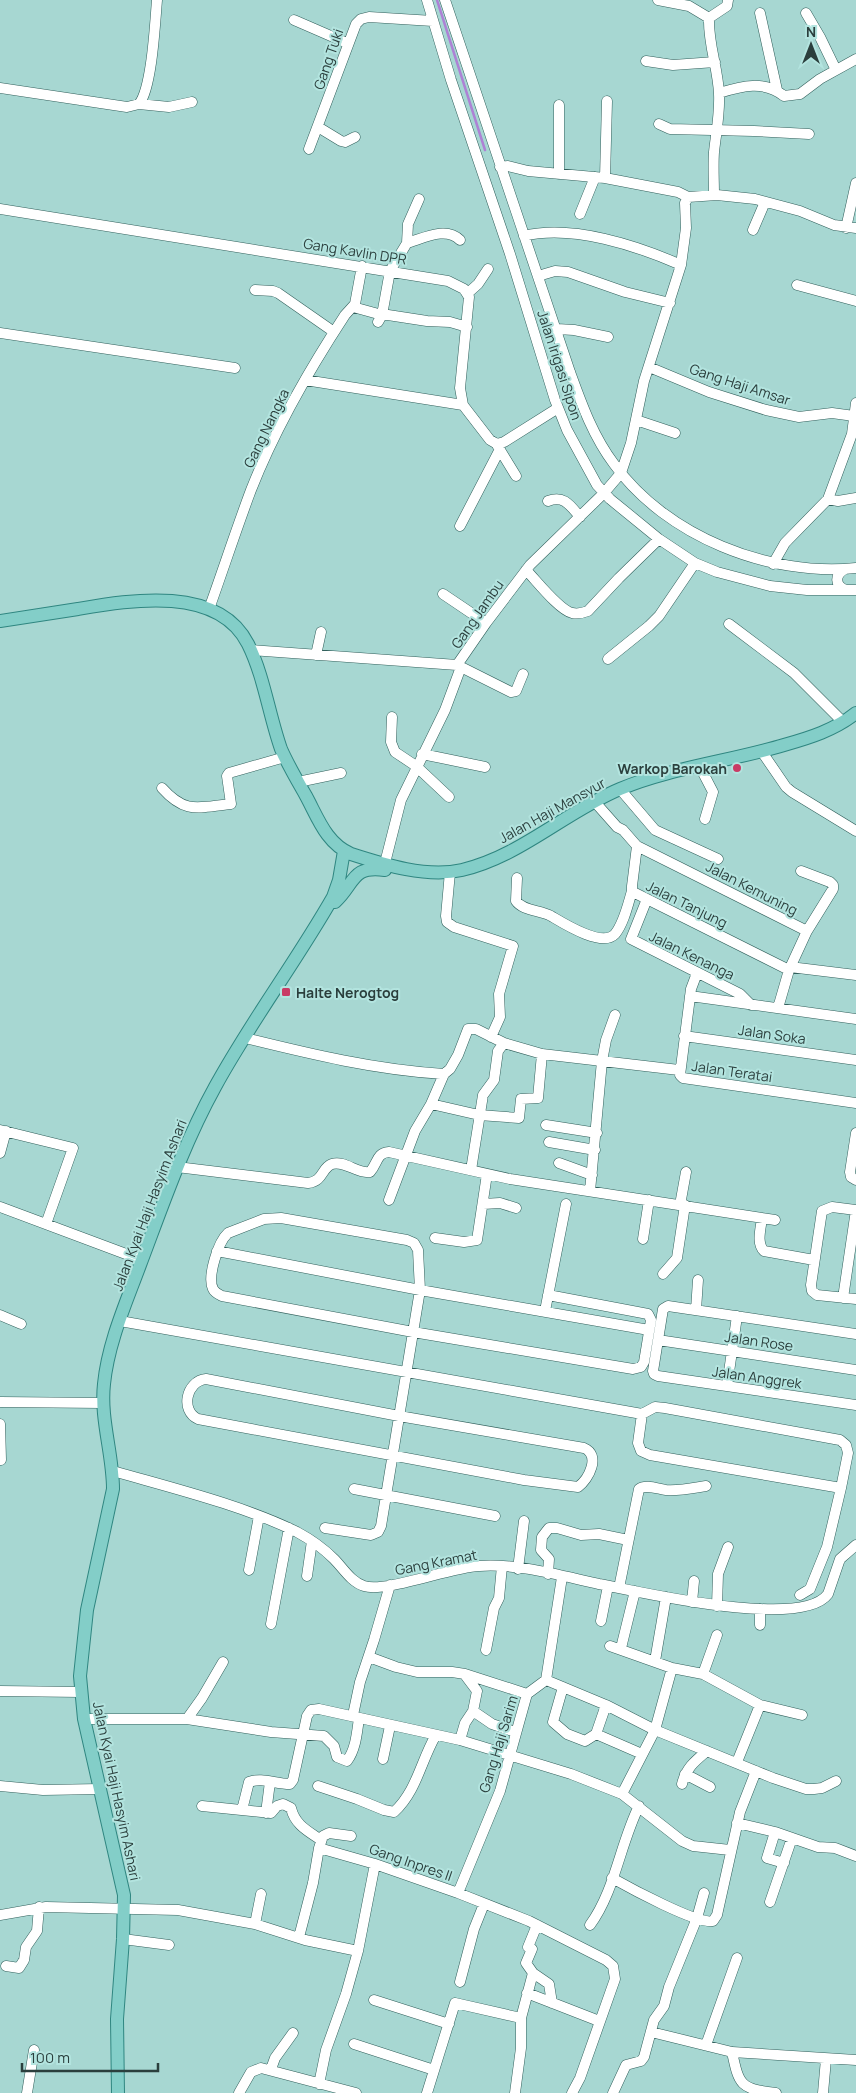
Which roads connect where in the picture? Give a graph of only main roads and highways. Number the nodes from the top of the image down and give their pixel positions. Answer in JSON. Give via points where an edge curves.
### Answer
{"nodes":[{"id":1,"x":0,"y":622,"type":"edge"},
{"id":2,"x":856,"y":713,"type":"edge"},
{"id":3,"x":344,"y":851,"type":"junction"},
{"id":4,"x":405,"y":868,"type":"junction"},
{"id":5,"x":325,"y":910,"type":"junction"},
{"id":6,"x":118,"y":2093,"type":"edge"}],
"edges":[{"from":1,"to":3,"type":"main road","via":[[126,601],[170,601],[222,615],[233,624],[251,650],[285,757],[325,832]]},
{"from":2,"to":4,"type":"main road","name":"Jalan Haji Mansyur","via":[[825,732],[762,752],[634,784],[597,800],[533,840],[480,864],[450,872]]},
{"from":3,"to":4,"type":"main road","name":"Jalan Haji Mansyur"},
{"from":3,"to":5,"type":"main road","name":"Jalan Kyai Haji Hasyim Ashari","via":[[337,887]]},
{"from":4,"to":5,"type":"main road","via":[[360,871]]},
{"from":5,"to":6,"type":"main road","name":"Jalan Kyai Haji Hasyim Ashari","via":[[215,1086],[177,1167],[107,1364],[103,1402],[113,1472],[110,1505],[87,1610],[81,1692],[125,1908],[117,2019]]}]}
